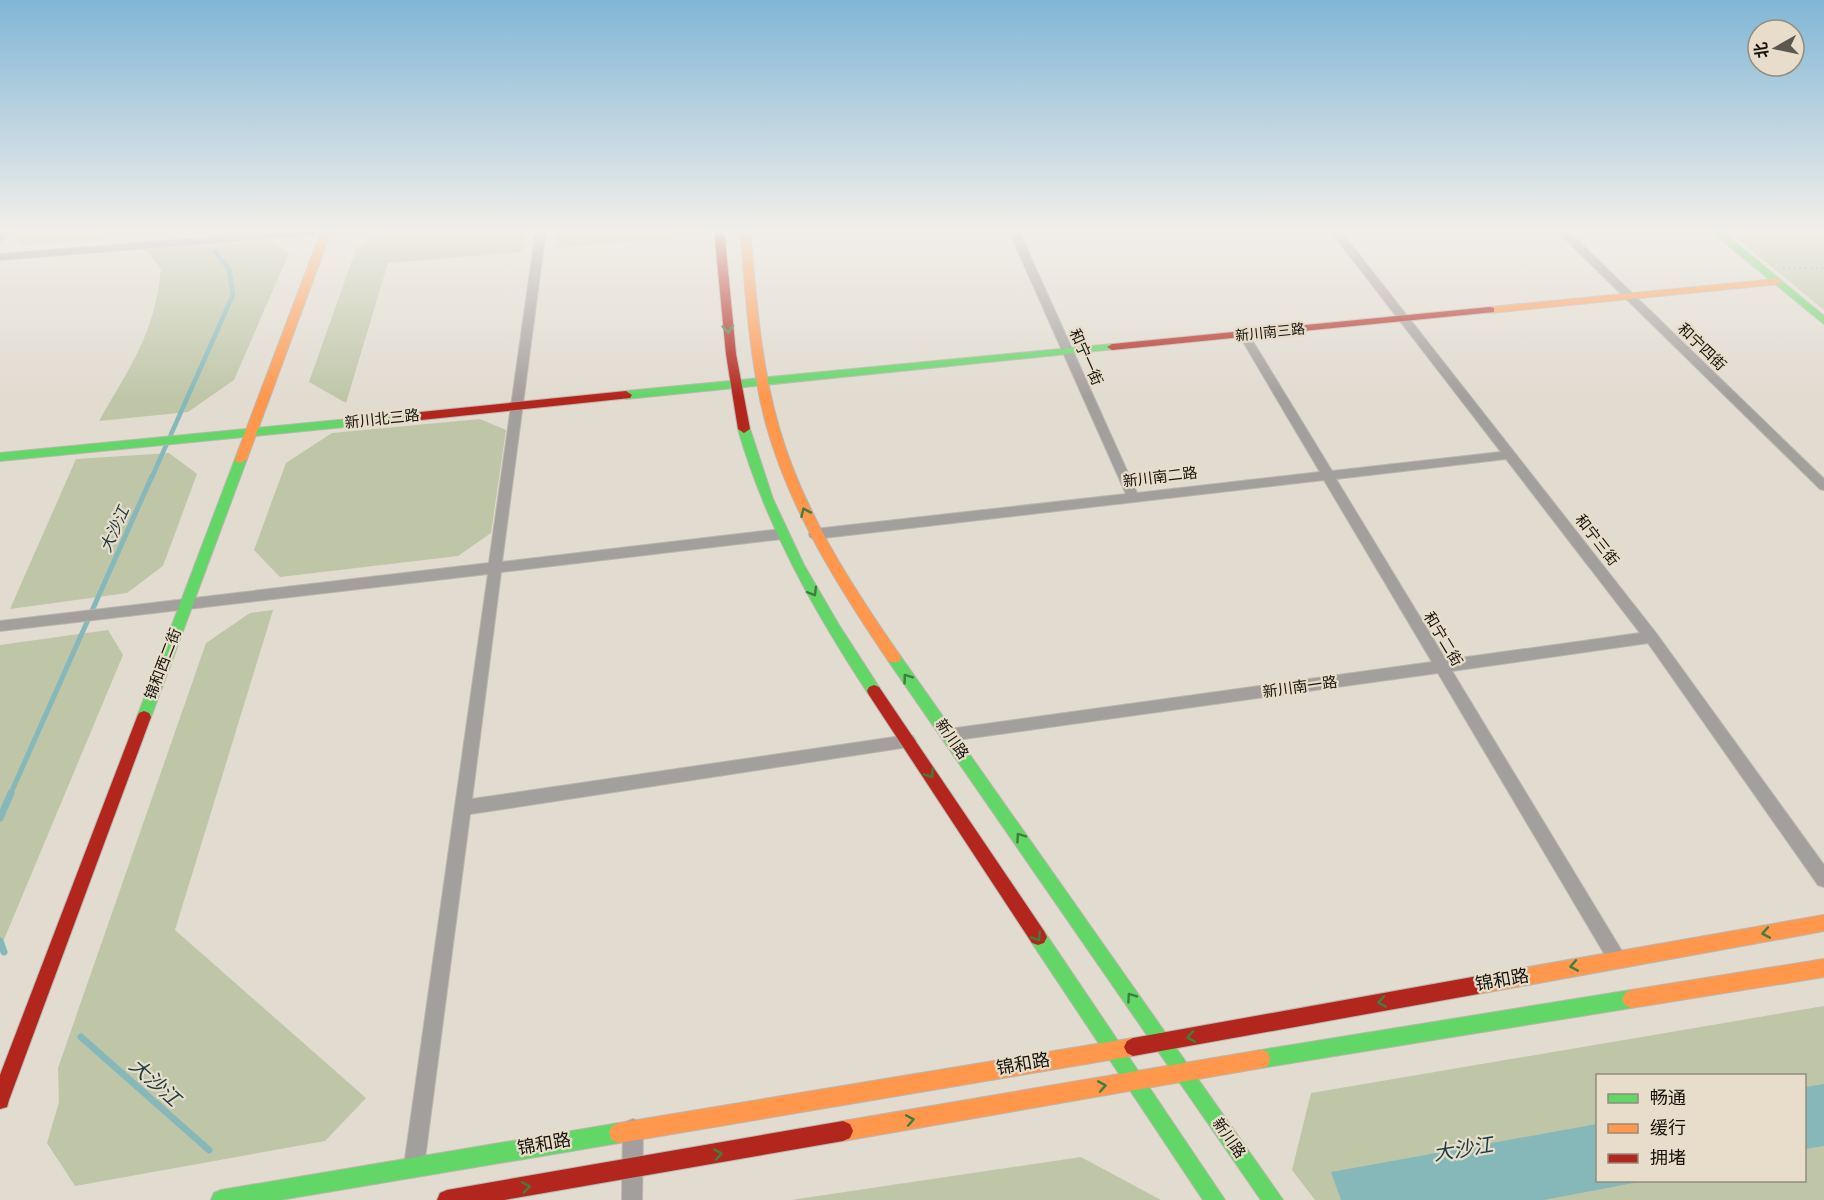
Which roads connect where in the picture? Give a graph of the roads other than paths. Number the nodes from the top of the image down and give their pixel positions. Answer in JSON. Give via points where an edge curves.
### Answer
{"nodes":[{"id":1,"x":306,"y":285,"type":"edge"},
{"id":2,"x":533,"y":285,"type":"edge"},
{"id":3,"x":724,"y":285,"type":"edge"},
{"id":4,"x":752,"y":285,"type":"edge"},
{"id":5,"x":1038,"y":285,"type":"edge"},
{"id":6,"x":1377,"y":285,"type":"edge"},
{"id":7,"x":1617,"y":285,"type":"edge"},
{"id":8,"x":1748,"y":285,"type":"edge"},
{"id":9,"x":1782,"y":285,"type":"edge"},
{"id":10,"x":1629,"y":297,"type":"junction"},
{"id":11,"x":1403,"y":319,"type":"junction"},
{"id":12,"x":1824,"y":321,"type":"edge"},
{"id":13,"x":1244,"y":335,"type":"junction"},
{"id":14,"x":1067,"y":352,"type":"junction"},
{"id":15,"x":763,"y":382,"type":"junction"},
{"id":16,"x":733,"y":385,"type":"junction"},
{"id":17,"x":517,"y":406,"type":"junction"},
{"id":18,"x":250,"y":432,"type":"junction"},
{"id":19,"x":1509,"y":455,"type":"junction"},
{"id":20,"x":0,"y":457,"type":"edge"},
{"id":21,"x":1325,"y":474,"type":"junction"},
{"id":22,"x":1824,"y":486,"type":"edge"},
{"id":23,"x":1133,"y":497,"type":"junction"},
{"id":24,"x":782,"y":534,"type":"junction"},
{"id":25,"x":815,"y":534,"type":"junction"},
{"id":26,"x":495,"y":567,"type":"junction"},
{"id":27,"x":187,"y":603,"type":"junction"},
{"id":28,"x":0,"y":626,"type":"edge"},
{"id":29,"x":1651,"y":637,"type":"junction"},
{"id":30,"x":1441,"y":668,"type":"junction"},
{"id":31,"x":949,"y":735,"type":"junction"},
{"id":32,"x":909,"y":741,"type":"junction"},
{"id":33,"x":462,"y":808,"type":"junction"},
{"id":34,"x":1824,"y":879,"type":"edge"},
{"id":35,"x":1824,"y":923,"type":"edge"},
{"id":36,"x":1617,"y":959,"type":"junction"},
{"id":37,"x":1824,"y":968,"type":"edge"},
{"id":38,"x":1162,"y":1042,"type":"junction"},
{"id":39,"x":1111,"y":1049,"type":"junction"},
{"id":40,"x":1183,"y":1073,"type":"junction"},
{"id":41,"x":1133,"y":1080,"type":"junction"},
{"id":42,"x":0,"y":1100,"type":"edge"},
{"id":43,"x":633,"y":1129,"type":"junction"},
{"id":44,"x":414,"y":1166,"type":"junction"},
{"id":45,"x":633,"y":1169,"type":"junction"},
{"id":46,"x":221,"y":1200,"type":"edge"},
{"id":47,"x":447,"y":1200,"type":"edge"},
{"id":48,"x":632,"y":1200,"type":"edge"},
{"id":49,"x":1215,"y":1200,"type":"edge"},
{"id":50,"x":1273,"y":1200,"type":"edge"}],
"edges":[{"from":1,"to":18,"type":"street","name":"锦和西二街"},
{"from":2,"to":17,"type":"street"},
{"from":3,"to":16,"type":"street","one_way":true},
{"from":4,"to":15,"type":"street","name":"新川路"},
{"from":5,"to":14,"type":"street","name":"和宁一街"},
{"from":6,"to":11,"type":"street","name":"和宁三街"},
{"from":7,"to":10,"type":"street","name":"和宁四街"},
{"from":8,"to":10,"type":"street","name":"新川南三路"},
{"from":9,"to":12,"type":"street"},
{"from":10,"to":11,"type":"street","name":"新川南三路"},
{"from":10,"to":22,"type":"street","name":"和宁四街"},
{"from":11,"to":13,"type":"street","name":"新川南三路"},
{"from":11,"to":19,"type":"street","name":"和宁三街"},
{"from":13,"to":14,"type":"street","name":"新川南三路"},
{"from":13,"to":21,"type":"street","name":"和宁二街"},
{"from":14,"to":15,"type":"street","name":"新川南三路"},
{"from":14,"to":23,"type":"street","name":"和宁一街"},
{"from":15,"to":16,"type":"street","name":"新川北三路"},
{"from":25,"to":15,"type":"street","name":"新川路","one_way":true,"via":[[789,477],[769,416]]},
{"from":16,"to":17,"type":"street","name":"新川北三路"},
{"from":16,"to":24,"type":"street","via":[[759,476]]},
{"from":17,"to":18,"type":"street","name":"新川北三路"},
{"from":17,"to":26,"type":"street"},
{"from":18,"to":20,"type":"street","name":"新川北三路"},
{"from":18,"to":27,"type":"street","name":"锦和西二街"},
{"from":19,"to":21,"type":"street","name":"新川南二路"},
{"from":19,"to":29,"type":"street","name":"和宁三街"},
{"from":21,"to":23,"type":"street","name":"新川南二路"},
{"from":21,"to":30,"type":"street","name":"和宁二街"},
{"from":23,"to":25,"type":"street","name":"新川南二路"},
{"from":24,"to":26,"type":"street"},
{"from":24,"to":32,"type":"street","one_way":true,"via":[[837,632]]},
{"from":31,"to":25,"type":"street","name":"新川路","one_way":true,"via":[[869,625]]},
{"from":26,"to":27,"type":"street"},
{"from":26,"to":33,"type":"street"},
{"from":27,"to":28,"type":"street"},
{"from":27,"to":42,"type":"street","name":"锦和西二街"},
{"from":29,"to":30,"type":"street","name":"新川南一路"},
{"from":29,"to":34,"type":"street","name":"和宁三街"},
{"from":30,"to":31,"type":"street","name":"新川南一路"},
{"from":30,"to":36,"type":"street","name":"和宁二街"},
{"from":38,"to":31,"type":"street","name":"新川路","one_way":true},
{"from":32,"to":33,"type":"street"},
{"from":32,"to":39,"type":"street","one_way":true},
{"from":33,"to":44,"type":"street"},
{"from":35,"to":36,"type":"street","name":"锦和路","one_way":true},
{"from":36,"to":38,"type":"street","name":"锦和路","one_way":true},
{"from":37,"to":40,"type":"street"},
{"from":38,"to":39,"type":"street","name":"锦和路"},
{"from":38,"to":40,"type":"street","name":"新川路"},
{"from":39,"to":41,"type":"street"},
{"from":39,"to":43,"type":"street","name":"锦和路"},
{"from":40,"to":41,"type":"street"},
{"from":40,"to":50,"type":"street","name":"新川路"},
{"from":45,"to":41,"type":"street","one_way":true},
{"from":41,"to":49,"type":"street"},
{"from":43,"to":44,"type":"street","name":"锦和路"},
{"from":43,"to":45,"type":"street"},
{"from":44,"to":46,"type":"street","name":"锦和路"},
{"from":47,"to":45,"type":"street","one_way":true},
{"from":45,"to":48,"type":"street"}]}
